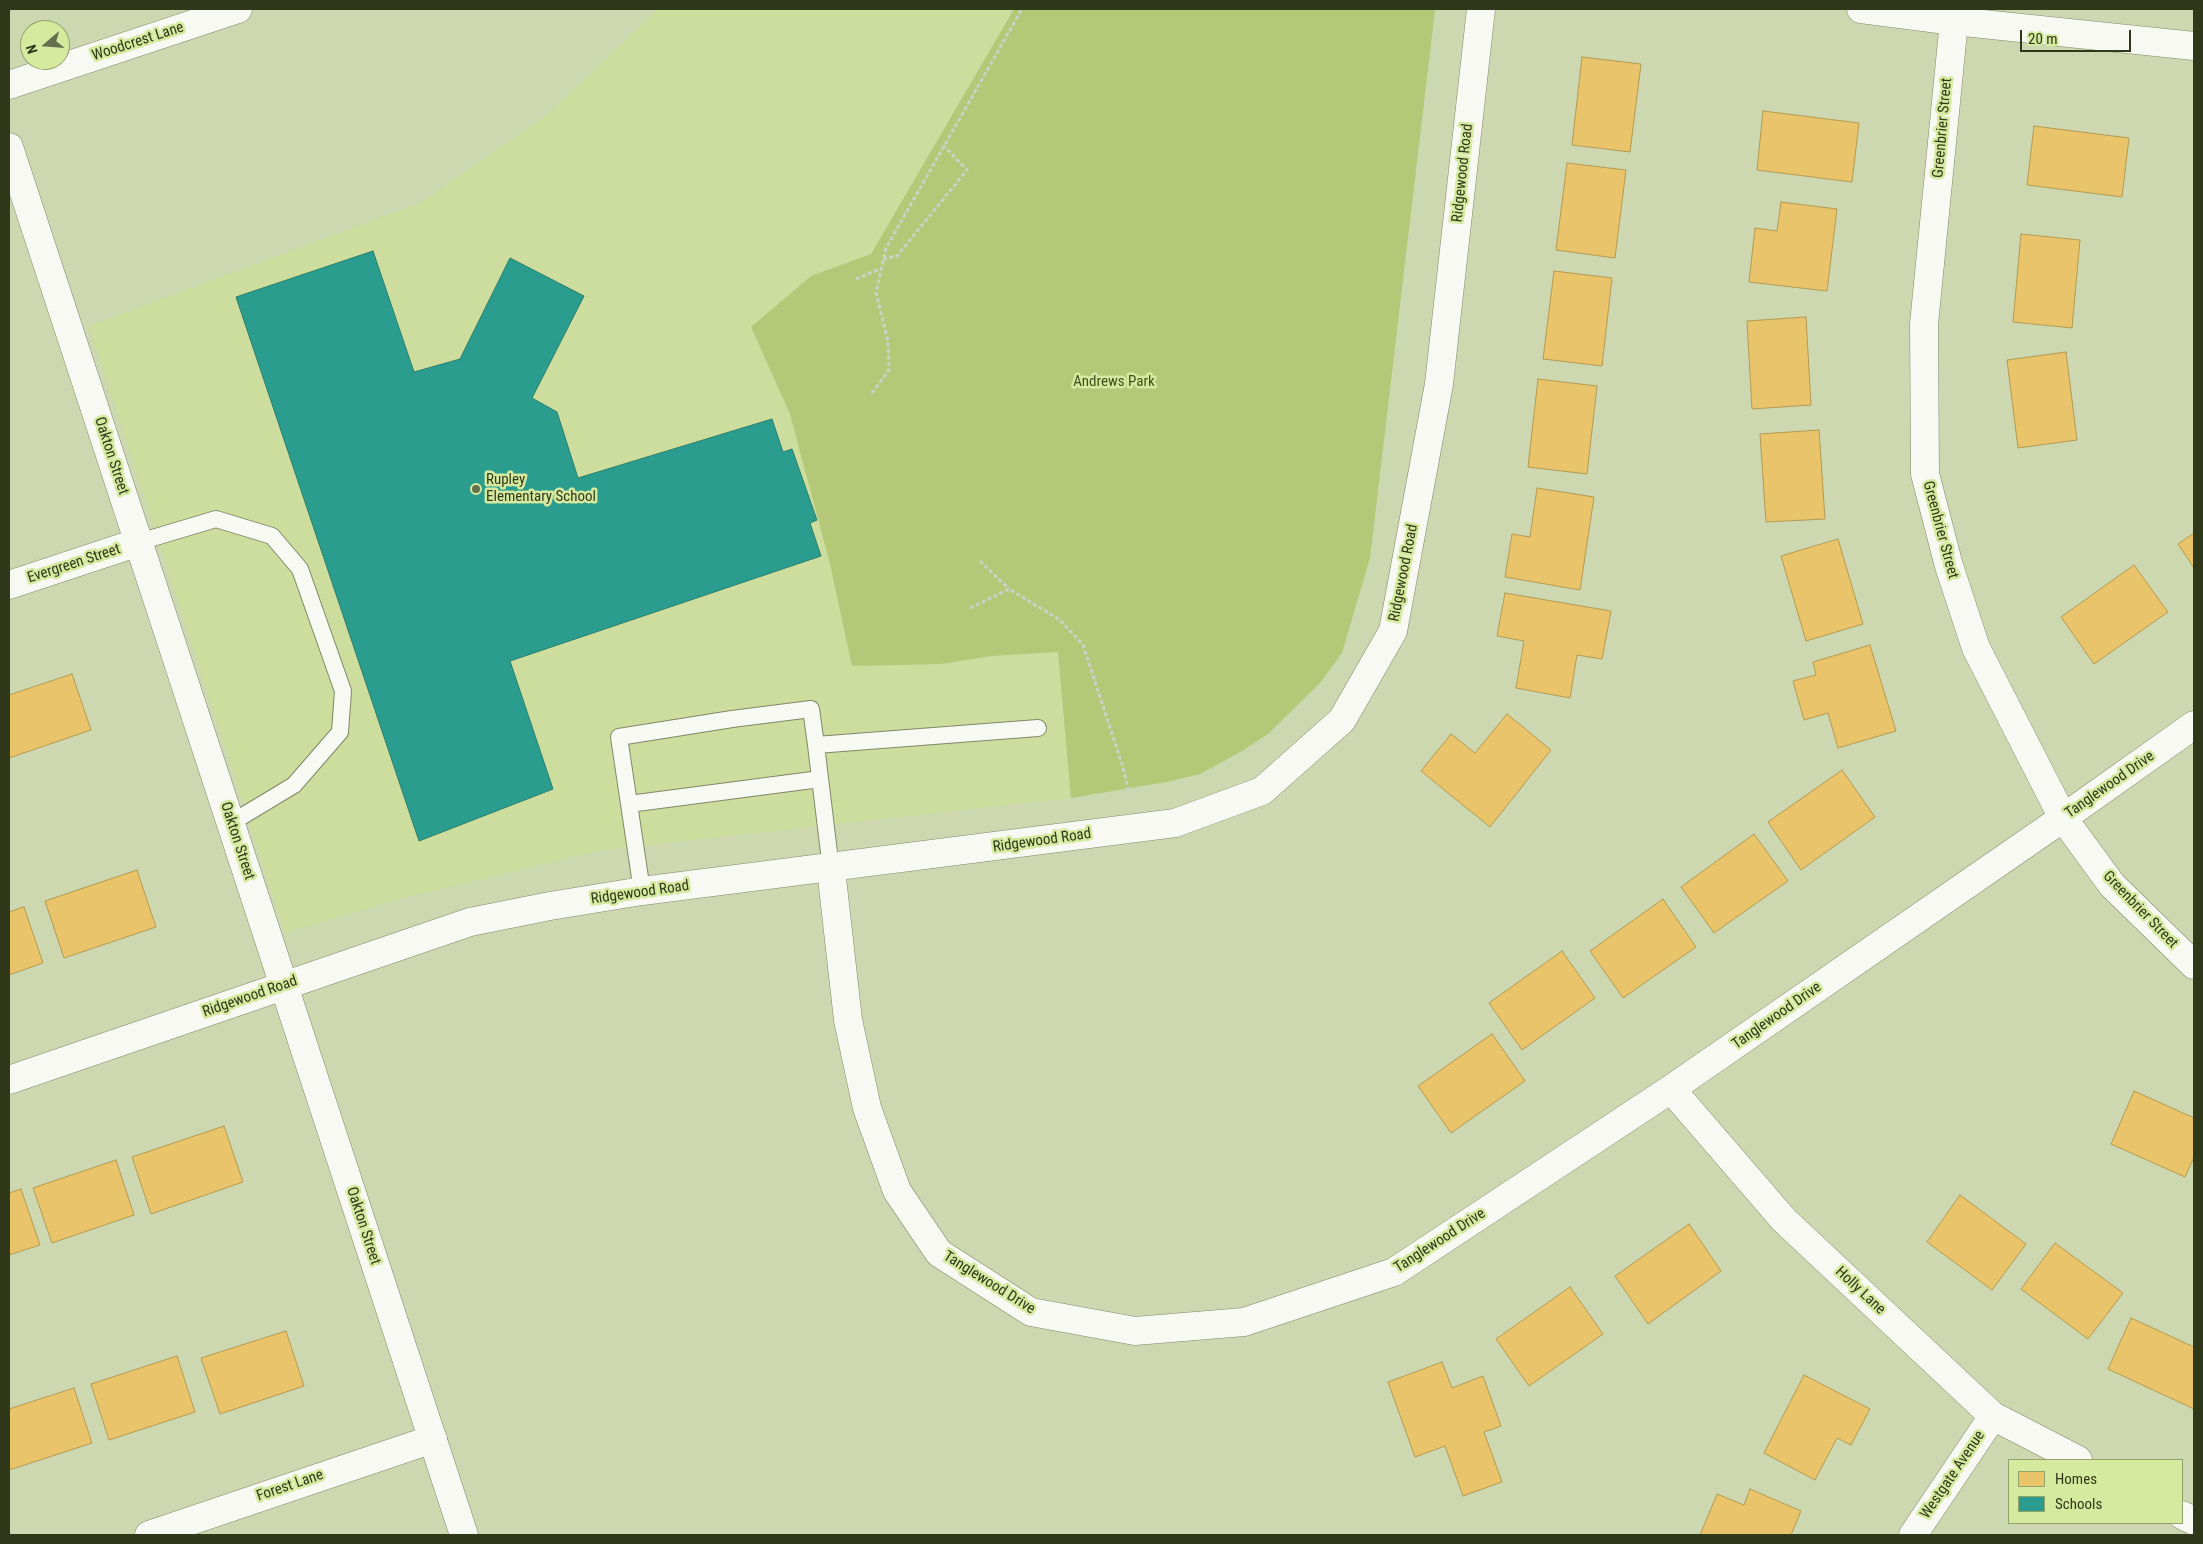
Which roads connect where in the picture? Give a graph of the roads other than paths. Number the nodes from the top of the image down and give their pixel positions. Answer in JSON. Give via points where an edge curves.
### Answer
{"nodes":[{"id":1,"x":238,"y":9,"type":"edge"},
{"id":2,"x":1481,"y":9,"type":"edge"},
{"id":3,"x":1861,"y":9,"type":"edge"},
{"id":4,"x":1954,"y":21,"type":"junction"},
{"id":5,"x":2194,"y":46,"type":"edge"},
{"id":6,"x":9,"y":85,"type":"edge"},
{"id":7,"x":9,"y":147,"type":"edge"},
{"id":8,"x":139,"y":542,"type":"junction"},
{"id":9,"x":9,"y":585,"type":"edge"},
{"id":10,"x":2194,"y":725,"type":"edge"},
{"id":11,"x":1038,"y":728,"type":"dead end"},
{"id":12,"x":816,"y":745,"type":"junction"},
{"id":13,"x":820,"y":779,"type":"junction"},
{"id":14,"x":629,"y":804,"type":"junction"},
{"id":15,"x":2063,"y":818,"type":"junction"},
{"id":16,"x":231,"y":823,"type":"junction"},
{"id":17,"x":831,"y":868,"type":"junction"},
{"id":18,"x":642,"y":891,"type":"junction"},
{"id":19,"x":2194,"y":966,"type":"edge"},
{"id":20,"x":284,"y":985,"type":"junction"},
{"id":21,"x":9,"y":1080,"type":"edge"},
{"id":22,"x":1671,"y":1089,"type":"junction"},
{"id":23,"x":1993,"y":1416,"type":"junction"},
{"id":24,"x":433,"y":1439,"type":"junction"},
{"id":25,"x":2076,"y":1459,"type":"edge"},
{"id":26,"x":148,"y":1535,"type":"edge"},
{"id":27,"x":464,"y":1535,"type":"edge"},
{"id":28,"x":1913,"y":1535,"type":"edge"}],
"edges":[{"from":1,"to":6,"type":"street","name":"Woodcrest Lane"},
{"from":2,"to":17,"type":"street","name":"Ridgewood Road","via":[[1439,384],[1393,630],[1342,720],[1262,791],[1176,823]]},
{"from":3,"to":4,"type":"street"},
{"from":4,"to":5,"type":"street"},
{"from":4,"to":15,"type":"street","name":"Greenbrier Street","via":[[1924,324],[1925,474],[1949,566],[1976,648]]},
{"from":7,"to":8,"type":"street","name":"Oakton Street"},
{"from":8,"to":9,"type":"street","name":"Evergreen Street"},
{"from":8,"to":16,"type":"street","name":"Oakton Street"},
{"from":8,"to":16,"type":"lane","via":[[216,519],[272,536],[300,568],[344,691],[340,732],[294,785]]},
{"from":10,"to":15,"type":"street","name":"Tanglewood Drive"},
{"from":11,"to":12,"type":"lane"},
{"from":12,"to":13,"type":"lane"},
{"from":12,"to":14,"type":"lane","via":[[811,709],[619,737]]},
{"from":13,"to":14,"type":"lane"},
{"from":13,"to":17,"type":"lane"},
{"from":14,"to":18,"type":"lane"},
{"from":15,"to":19,"type":"street","name":"Greenbrier Street","via":[[2112,885]]},
{"from":15,"to":22,"type":"street","name":"Tanglewood Drive"},
{"from":16,"to":20,"type":"street","name":"Oakton Street"},
{"from":17,"to":18,"type":"street","name":"Ridgewood Road"},
{"from":17,"to":22,"type":"street","name":"Tanglewood Drive","via":[[848,1020],[868,1108],[898,1191],[939,1253],[1031,1312],[1135,1331],[1244,1322],[1394,1272]]},
{"from":18,"to":20,"type":"street","name":"Ridgewood Road","via":[[470,922]]},
{"from":20,"to":21,"type":"street","name":"Ridgewood Road"},
{"from":20,"to":24,"type":"street","name":"Oakton Street"},
{"from":22,"to":23,"type":"street","name":"Holly Lane","via":[[1784,1220]]},
{"from":23,"to":25,"type":"street","name":"Holly Lane"},
{"from":23,"to":28,"type":"street","name":"Westgate Avenue"},
{"from":24,"to":26,"type":"street","name":"Forest Lane"},
{"from":24,"to":27,"type":"street","name":"Oakton Street"}]}
